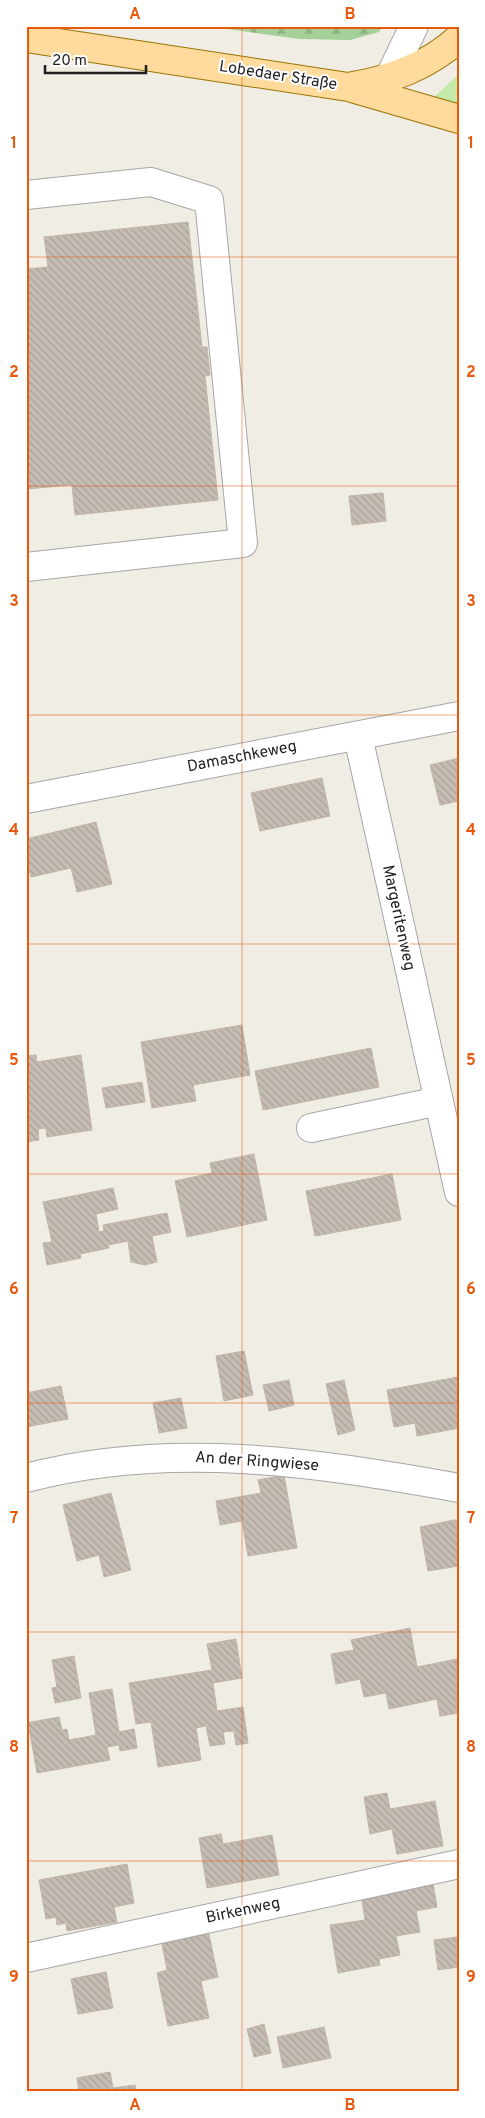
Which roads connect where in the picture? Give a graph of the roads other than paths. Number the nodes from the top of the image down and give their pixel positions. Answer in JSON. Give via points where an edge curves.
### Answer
{"nodes":[{"id":1,"x":414,"y":26,"type":"edge"},
{"id":2,"x":26,"y":38,"type":"edge"},
{"id":3,"x":459,"y":38,"type":"edge"},
{"id":4,"x":389,"y":78,"type":"junction"},
{"id":5,"x":348,"y":87,"type":"junction"},
{"id":6,"x":459,"y":119,"type":"edge"},
{"id":7,"x":26,"y":195,"type":"edge"},
{"id":8,"x":26,"y":567,"type":"edge"},
{"id":9,"x":459,"y":716,"type":"edge"},
{"id":10,"x":358,"y":736,"type":"junction"},
{"id":11,"x":26,"y":799,"type":"edge"},
{"id":12,"x":439,"y":1101,"type":"junction"},
{"id":13,"x":312,"y":1128,"type":"dead end"},
{"id":14,"x":454,"y":1145,"type":"edge"},
{"id":15,"x":459,"y":1192,"type":"edge"},
{"id":16,"x":26,"y":1478,"type":"edge"},
{"id":17,"x":459,"y":1488,"type":"edge"},
{"id":18,"x":459,"y":1864,"type":"edge"},
{"id":19,"x":26,"y":1958,"type":"edge"}],
"edges":[{"from":1,"to":4,"type":"street"},
{"from":2,"to":5,"type":"main road","name":"Lobedaer Straße"},
{"from":3,"to":4,"type":"main road","name":"Lobedaer Straße","via":[[416,69]]},
{"from":4,"to":5,"type":"main road","name":"Lobedaer Straße"},
{"from":5,"to":6,"type":"main road"},
{"from":7,"to":8,"type":"street","via":[[151,182],[209,200],[243,543]]},
{"from":9,"to":10,"type":"street","name":"Damaschkeweg"},
{"from":10,"to":11,"type":"street","name":"Damaschkeweg"},
{"from":10,"to":12,"type":"street","name":"Margeritenweg"},
{"from":12,"to":13,"type":"street"},
{"from":12,"to":14,"type":"street","name":"Margeritenweg"},
{"from":14,"to":15,"type":"street","name":"Margeritenweg"},
{"from":16,"to":17,"type":"street","name":"An der Ringwiese","via":[[63,1468],[137,1459],[207,1456],[362,1470]]},
{"from":18,"to":19,"type":"street","name":"Birkenweg"}]}
